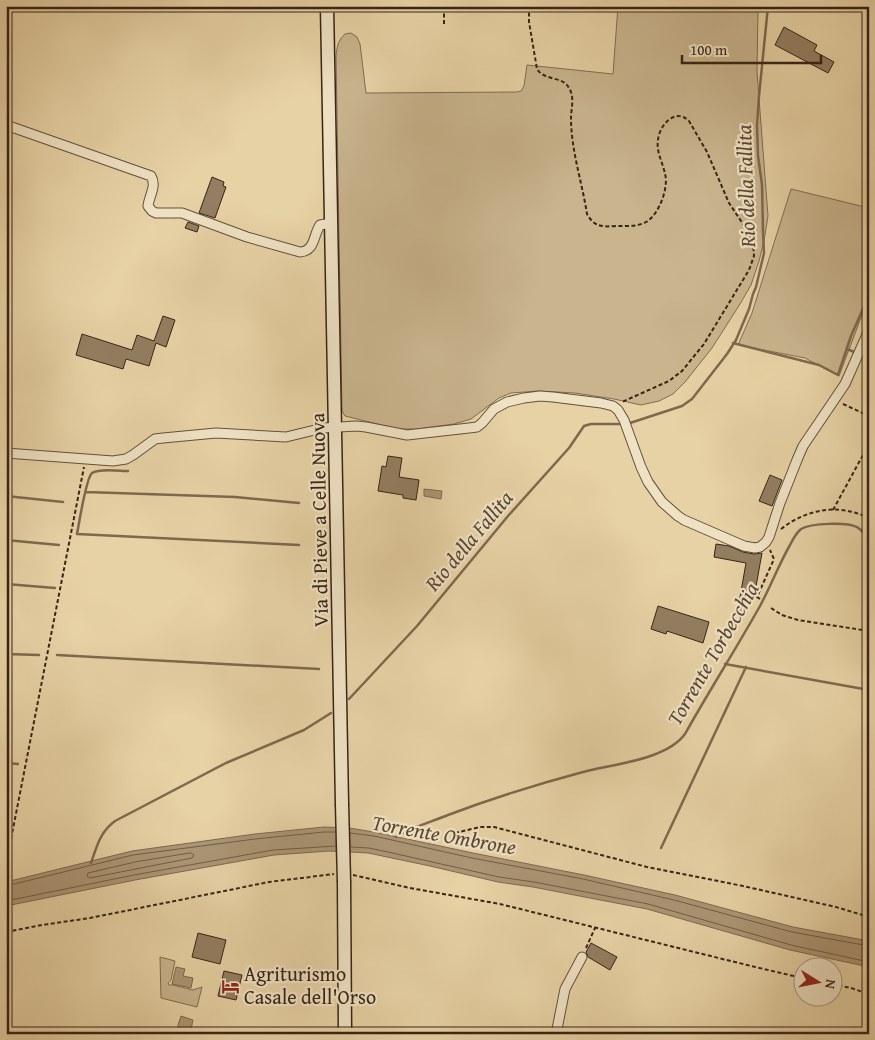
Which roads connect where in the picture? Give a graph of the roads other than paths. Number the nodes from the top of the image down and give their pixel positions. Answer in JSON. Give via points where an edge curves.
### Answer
{"nodes":[{"id":1,"x":327,"y":6,"type":"edge"},
{"id":2,"x":6,"y":125,"type":"edge"},
{"id":3,"x":332,"y":223,"type":"junction"},
{"id":4,"x":869,"y":330,"type":"edge"},
{"id":5,"x":336,"y":427,"type":"junction"},
{"id":6,"x":6,"y":454,"type":"edge"},
{"id":7,"x":582,"y":957,"type":"road end"},
{"id":8,"x":345,"y":1034,"type":"edge"},
{"id":9,"x":556,"y":1034,"type":"edge"}],
"edges":[{"from":1,"to":3,"type":"main road","name":"Via di Pieve a Celle Nuova"},
{"from":2,"to":3,"type":"street","via":[[151,176],[154,184],[148,206],[156,213],[182,213],[300,252],[311,247],[320,226]]},
{"from":3,"to":5,"type":"main road","name":"Via di Pieve a Celle Nuova"},
{"from":4,"to":5,"type":"street","via":[[845,384],[796,460],[769,537],[755,548],[739,545],[684,520],[657,496],[641,467],[624,420],[613,406],[540,396],[515,399],[500,405],[482,423],[469,428],[407,434],[366,427]]},
{"from":5,"to":6,"type":"street","via":[[286,437],[216,433],[155,439],[133,456],[112,461]]},
{"from":5,"to":8,"type":"main road","name":"Via di Pieve a Celle Nuova","bridge":true},
{"from":7,"to":9,"type":"street","via":[[565,989]]}]}
